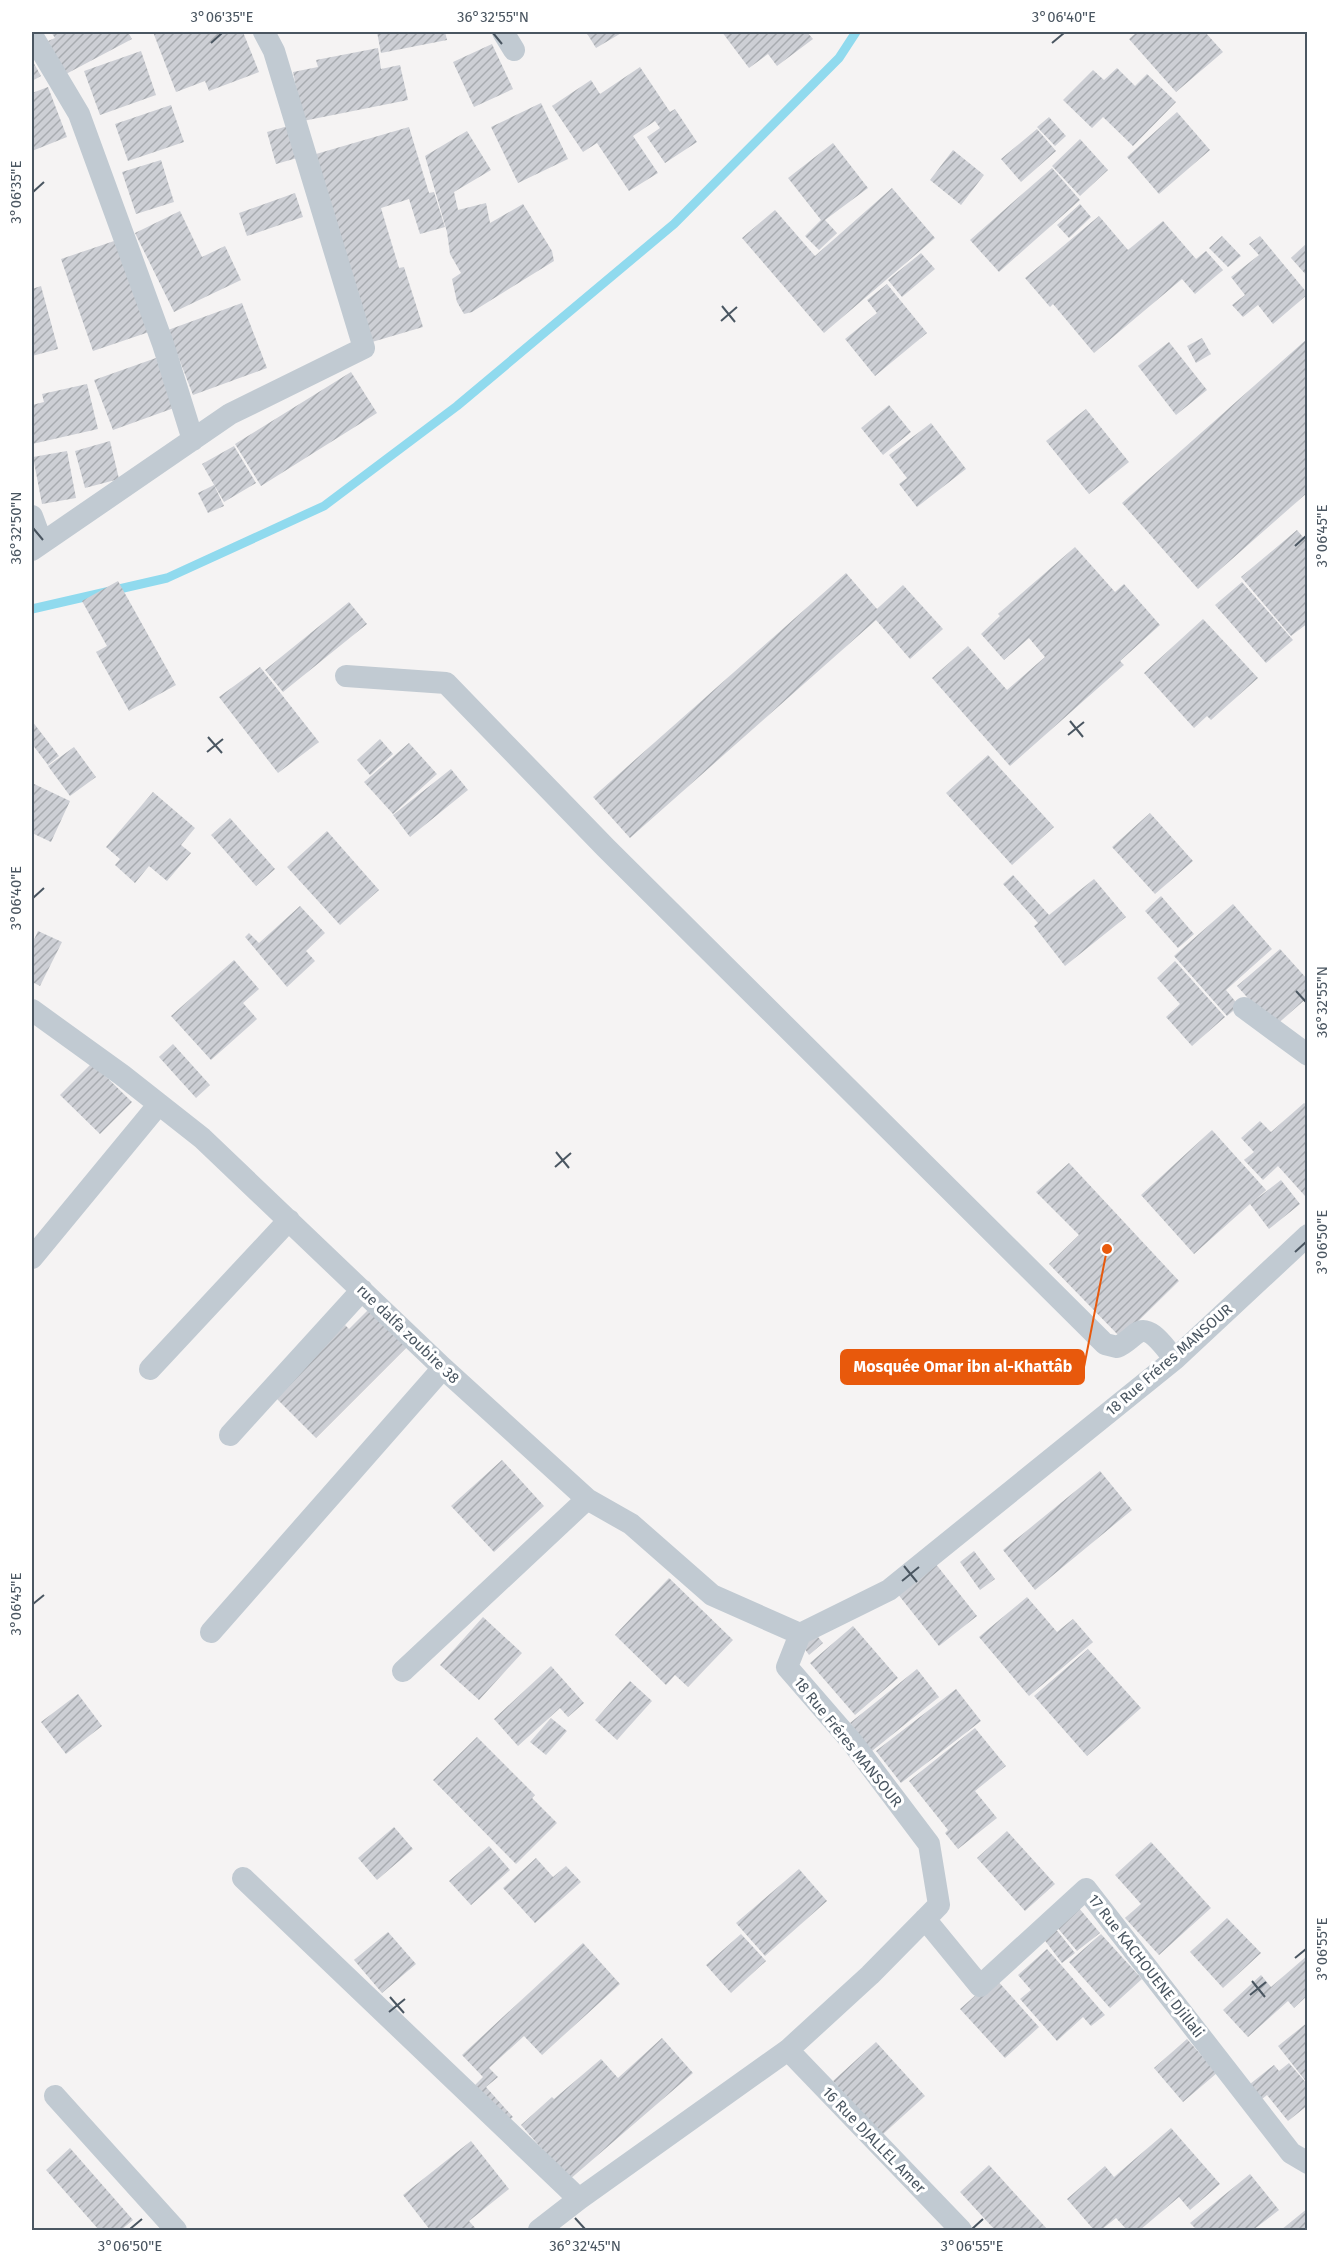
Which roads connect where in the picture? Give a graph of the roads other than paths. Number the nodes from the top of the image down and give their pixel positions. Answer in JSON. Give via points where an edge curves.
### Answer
{"nodes":[{"id":1,"x":264,"y":32,"type":"edge"},
{"id":2,"x":32,"y":35,"type":"edge"},
{"id":3,"x":193,"y":440,"type":"junction"},
{"id":4,"x":32,"y":516,"type":"edge"},
{"id":5,"x":37,"y":546,"type":"edge"},
{"id":6,"x":346,"y":676,"type":"dead end"},
{"id":7,"x":1244,"y":1008,"type":"dead end"},
{"id":8,"x":32,"y":1010,"type":"edge"},
{"id":9,"x":1308,"y":1056,"type":"edge"},
{"id":10,"x":159,"y":1104,"type":"junction"},
{"id":11,"x":288,"y":1220,"type":"junction"},
{"id":12,"x":1308,"y":1235,"type":"edge"},
{"id":13,"x":32,"y":1258,"type":"edge"},
{"id":14,"x":362,"y":1290,"type":"junction"},
{"id":15,"x":1175,"y":1359,"type":"junction"},
{"id":16,"x":443,"y":1368,"type":"junction"},
{"id":17,"x":150,"y":1369,"type":"dead end"},
{"id":18,"x":230,"y":1435,"type":"dead end"},
{"id":19,"x":587,"y":1499,"type":"junction"},
{"id":20,"x":211,"y":1632,"type":"dead end"},
{"id":21,"x":801,"y":1634,"type":"junction"},
{"id":22,"x":403,"y":1671,"type":"dead end"},
{"id":23,"x":243,"y":1878,"type":"dead end"},
{"id":24,"x":925,"y":1919,"type":"junction"},
{"id":25,"x":788,"y":2050,"type":"junction"},
{"id":26,"x":55,"y":2096,"type":"dead end"},
{"id":27,"x":1308,"y":2163,"type":"edge"},
{"id":28,"x":579,"y":2199,"type":"junction"},
{"id":29,"x":176,"y":2230,"type":"edge"},
{"id":30,"x":539,"y":2230,"type":"edge"},
{"id":31,"x":961,"y":2230,"type":"edge"}],
"edges":[{"from":1,"to":3,"type":"street","via":[[274,51],[364,348],[230,414]]},
{"from":2,"to":3,"type":"street","via":[[79,114],[163,344]]},
{"from":3,"to":5,"type":"street"},
{"from":4,"to":5,"type":"street"},
{"from":6,"to":15,"type":"street","via":[[446,683],[606,848],[1105,1344],[1117,1347],[1147,1331]]},
{"from":7,"to":9,"type":"street"},
{"from":8,"to":10,"type":"street","name":"rue dalfa zoubire 38"},
{"from":10,"to":11,"type":"street","name":"rue dalfa zoubire 38","via":[[202,1138]]},
{"from":10,"to":13,"type":"street"},
{"from":11,"to":14,"type":"street","name":"rue dalfa zoubire 38"},
{"from":11,"to":17,"type":"street"},
{"from":12,"to":15,"type":"street","name":"18 Rue Fréres MANSOUR"},
{"from":14,"to":16,"type":"street","name":"rue dalfa zoubire 38"},
{"from":14,"to":18,"type":"street"},
{"from":15,"to":21,"type":"street","name":"18 Rue Fréres MANSOUR","via":[[890,1590]]},
{"from":16,"to":19,"type":"street","name":"rue dalfa zoubire 38"},
{"from":16,"to":20,"type":"street"},
{"from":19,"to":21,"type":"street","name":"rue dalfa zoubire 38","via":[[631,1524],[712,1594]]},
{"from":19,"to":22,"type":"street"},
{"from":21,"to":24,"type":"street","name":"18 Rue Fréres MANSOUR","via":[[787,1667],[852,1742],[929,1845],[939,1905]]},
{"from":23,"to":28,"type":"street"},
{"from":24,"to":25,"type":"street","name":"18 Rue Fréres MANSOUR"},
{"from":24,"to":27,"type":"street","name":"17 Rue KACHOUENE DJillali","via":[[980,1986],[1086,1889],[1291,2153]]},
{"from":25,"to":28,"type":"street","name":"18 Rue Fréres MANSOUR"},
{"from":25,"to":31,"type":"street","name":"16 Rue DJALLEL Amer"},
{"from":26,"to":29,"type":"street"},
{"from":28,"to":30,"type":"street","name":"18 Rue Fréres MANSOUR"}]}
